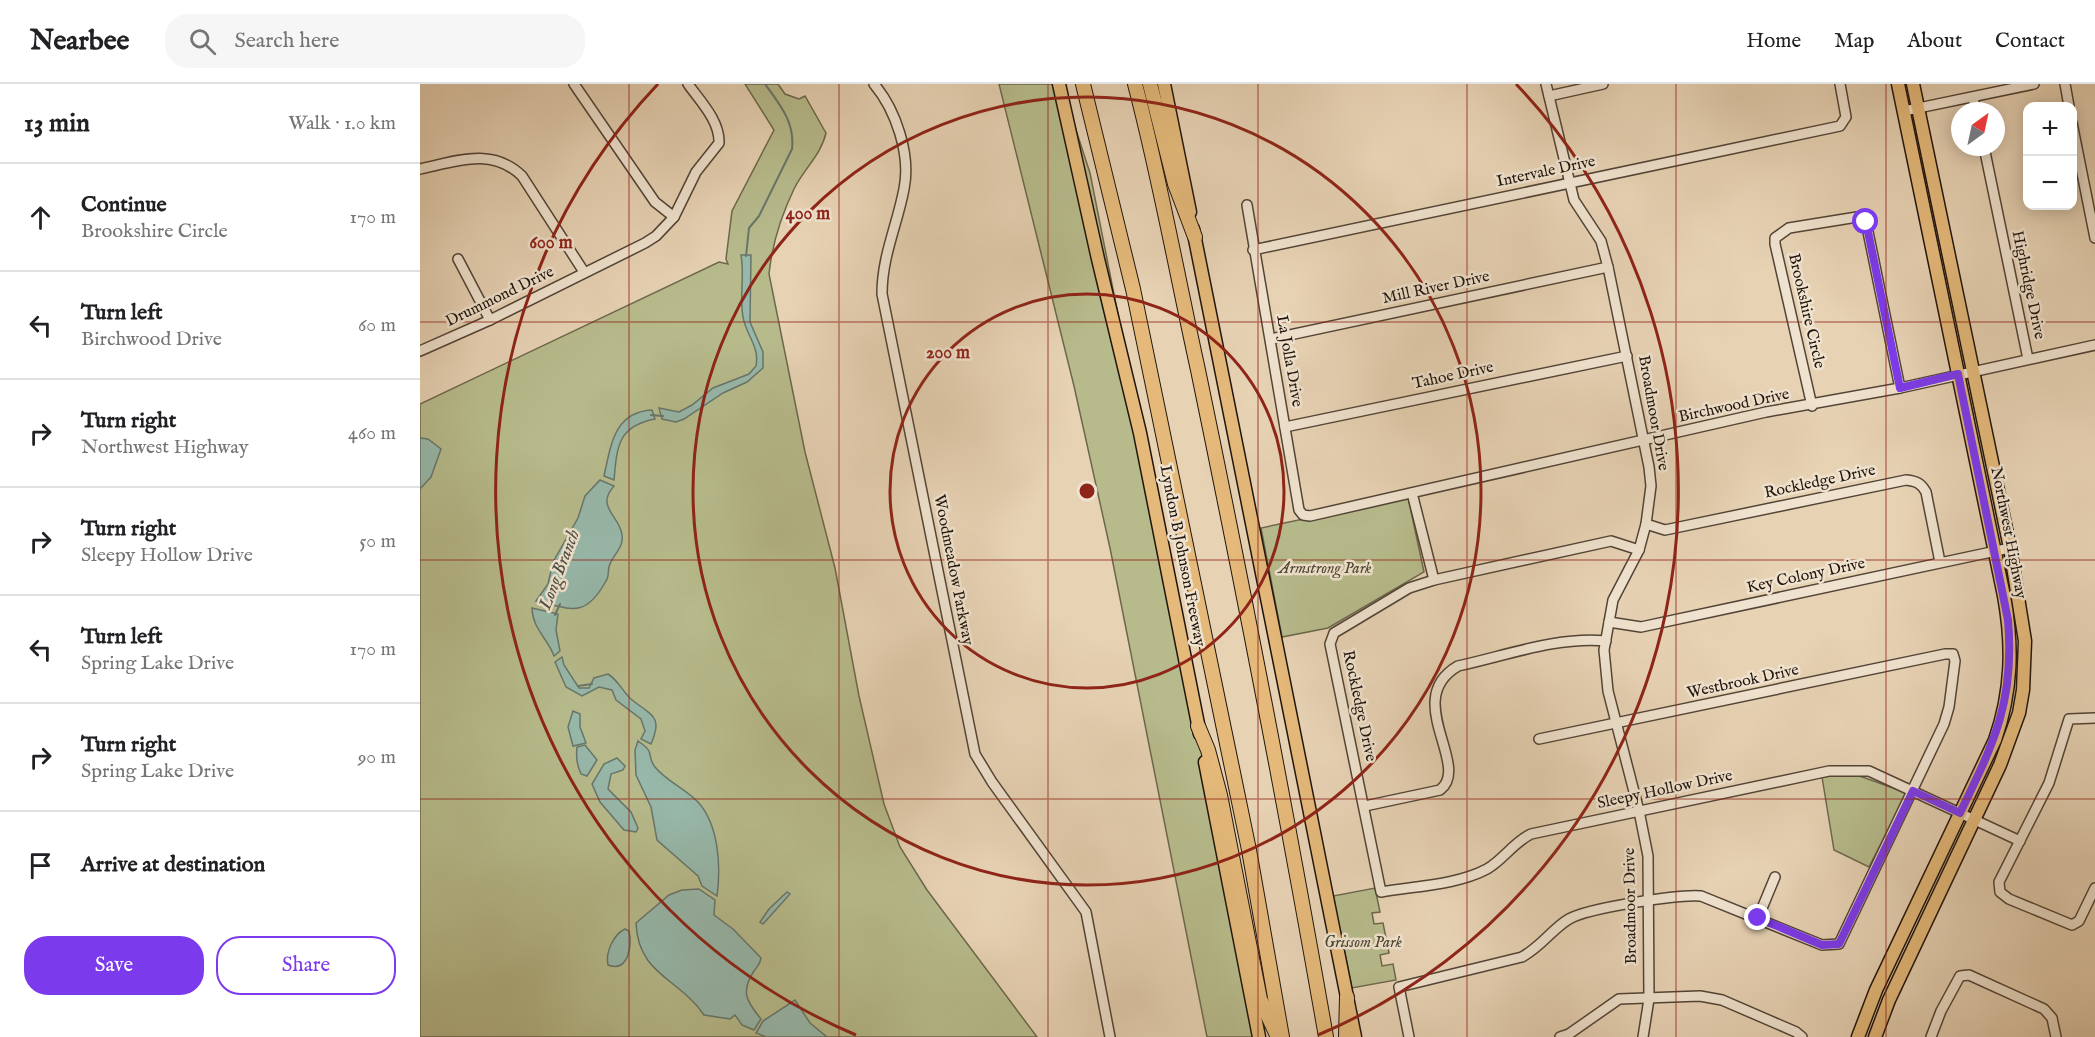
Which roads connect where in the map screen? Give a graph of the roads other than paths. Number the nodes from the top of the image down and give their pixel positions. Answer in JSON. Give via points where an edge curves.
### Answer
{"nodes":[{"id":1,"x":574,"y":84,"type":"edge"},
{"id":2,"x":688,"y":84,"type":"edge"},
{"id":3,"x":874,"y":84,"type":"edge"},
{"id":4,"x":1059,"y":84,"type":"edge"},
{"id":5,"x":1083,"y":84,"type":"edge"},
{"id":6,"x":1135,"y":84,"type":"edge"},
{"id":7,"x":1150,"y":84,"type":"edge"},
{"id":8,"x":1164,"y":84,"type":"edge"},
{"id":9,"x":1546,"y":84,"type":"edge"},
{"id":10,"x":1603,"y":84,"type":"edge"},
{"id":11,"x":1840,"y":84,"type":"edge"},
{"id":12,"x":1898,"y":84,"type":"edge"},
{"id":13,"x":1913,"y":84,"type":"edge"},
{"id":14,"x":2034,"y":84,"type":"edge"},
{"id":15,"x":2065,"y":84,"type":"edge"},
{"id":16,"x":1549,"y":96,"type":"junction"},
{"id":17,"x":1973,"y":98,"type":"junction"},
{"id":18,"x":1974,"y":102,"type":"edge"},
{"id":19,"x":2068,"y":102,"type":"edge"},
{"id":20,"x":1918,"y":109,"type":"junction"},
{"id":21,"x":1904,"y":111,"type":"junction"},
{"id":22,"x":2077,"y":144,"type":"edge"},
{"id":23,"x":1986,"y":156,"type":"edge"},
{"id":24,"x":420,"y":169,"type":"edge"},
{"id":25,"x":1569,"y":183,"type":"junction"},
{"id":26,"x":1247,"y":205,"type":"dead end"},
{"id":27,"x":674,"y":217,"type":"junction"},
{"id":28,"x":1195,"y":237,"type":"junction"},
{"id":29,"x":2095,"y":238,"type":"edge"},
{"id":30,"x":1253,"y":250,"type":"junction"},
{"id":31,"x":458,"y":259,"type":"dead end"},
{"id":32,"x":1608,"y":267,"type":"junction"},
{"id":33,"x":584,"y":272,"type":"junction"},
{"id":34,"x":490,"y":320,"type":"junction"},
{"id":35,"x":1271,"y":339,"type":"junction"},
{"id":36,"x":2095,"y":345,"type":"edge"},
{"id":37,"x":420,"y":351,"type":"edge"},
{"id":38,"x":1628,"y":356,"type":"junction"},
{"id":39,"x":2028,"y":359,"type":"junction"},
{"id":40,"x":1972,"y":370,"type":"junction"},
{"id":41,"x":1958,"y":374,"type":"junction"},
{"id":42,"x":1900,"y":388,"type":"junction"},
{"id":43,"x":1812,"y":406,"type":"junction"},
{"id":44,"x":1285,"y":427,"type":"junction"},
{"id":45,"x":1644,"y":442,"type":"junction"},
{"id":46,"x":1412,"y":493,"type":"junction"},
{"id":47,"x":1310,"y":516,"type":"joint"},
{"id":48,"x":1646,"y":524,"type":"junction"},
{"id":49,"x":2010,"y":548,"type":"junction"},
{"id":50,"x":1639,"y":550,"type":"junction"},
{"id":51,"x":1995,"y":552,"type":"junction"},
{"id":52,"x":1940,"y":562,"type":"junction"},
{"id":53,"x":1434,"y":580,"type":"junction"},
{"id":54,"x":1609,"y":622,"type":"junction"},
{"id":55,"x":1606,"y":641,"type":"junction"},
{"id":56,"x":2095,"y":718,"type":"edge"},
{"id":57,"x":1617,"y":724,"type":"junction"},
{"id":58,"x":1198,"y":726,"type":"junction"},
{"id":59,"x":1539,"y":739,"type":"dead end"},
{"id":60,"x":1913,"y":791,"type":"junction"},
{"id":61,"x":1365,"y":806,"type":"junction"},
{"id":62,"x":1639,"y":811,"type":"junction"},
{"id":63,"x":1960,"y":813,"type":"junction"},
{"id":64,"x":1973,"y":819,"type":"junction"},
{"id":65,"x":2020,"y":841,"type":"junction"},
{"id":66,"x":1775,"y":877,"type":"dead end"},
{"id":67,"x":2095,"y":888,"type":"edge"},
{"id":68,"x":1381,"y":892,"type":"joint"},
{"id":69,"x":1647,"y":902,"type":"junction"},
{"id":70,"x":1758,"y":918,"type":"junction"},
{"id":71,"x":1347,"y":997,"type":"junction"},
{"id":72,"x":1648,"y":999,"type":"junction"},
{"id":73,"x":1110,"y":1037,"type":"edge"},
{"id":74,"x":1259,"y":1037,"type":"edge"},
{"id":75,"x":1280,"y":1037,"type":"edge"},
{"id":76,"x":1326,"y":1037,"type":"edge"},
{"id":77,"x":1346,"y":1037,"type":"edge"},
{"id":78,"x":1354,"y":1037,"type":"edge"},
{"id":79,"x":1409,"y":1037,"type":"edge"},
{"id":80,"x":1560,"y":1037,"type":"edge"},
{"id":81,"x":1643,"y":1037,"type":"edge"},
{"id":82,"x":1802,"y":1037,"type":"edge"},
{"id":83,"x":1858,"y":1037,"type":"edge"},
{"id":84,"x":1875,"y":1037,"type":"edge"},
{"id":85,"x":1931,"y":1037,"type":"edge"},
{"id":86,"x":2056,"y":1037,"type":"edge"}],
"edges":[{"from":1,"to":27,"type":"street","via":[[655,202]]},
{"from":2,"to":27,"type":"street","name":"Drummond Drive","via":[[714,122],[719,143],[696,172]]},
{"from":3,"to":73,"type":"street","name":"Woodmeadow Parkway","via":[[896,121],[905,187],[882,270],[882,294],[975,754],[1086,912]]},
{"from":4,"to":58,"type":"main road","name":"Lyndon B Johnson Freeway","via":[[1140,433]]},
{"from":5,"to":75,"type":"highway","name":"Lyndon B Johnson Freeway","via":[[1140,323],[1249,850]]},
{"from":6,"to":76,"type":"highway","via":[[1166,212],[1228,511]]},
{"from":7,"to":28,"type":"highway","via":[[1175,184]]},
{"from":8,"to":28,"type":"main road"},
{"from":9,"to":16,"type":"street","name":"Broadmoor Drive"},
{"from":10,"to":16,"type":"street"},
{"from":11,"to":25,"type":"street","name":"Intervale Drive","via":[[1844,122]]},
{"from":12,"to":21,"type":"main road","name":"Northwest Highway"},
{"from":13,"to":20,"type":"main road","name":"Northwest Highway"},
{"from":14,"to":17,"type":"street"},
{"from":15,"to":19,"type":"street"},
{"from":16,"to":25,"type":"street","name":"Broadmoor Drive"},
{"from":17,"to":18,"type":"street"},
{"from":17,"to":20,"type":"street"},
{"from":20,"to":21,"type":"street"},
{"from":20,"to":40,"type":"main road","name":"Northwest Highway"},
{"from":21,"to":41,"type":"main road","name":"Northwest Highway"},
{"from":22,"to":29,"type":"street"},
{"from":23,"to":39,"type":"street","name":"Highridge Drive"},
{"from":24,"to":33,"type":"street","via":[[480,157],[512,167],[522,176]]},
{"from":25,"to":30,"type":"street","name":"Intervale Drive"},
{"from":25,"to":32,"type":"street","name":"Broadmoor Drive","via":[[1578,209],[1601,241]]},
{"from":26,"to":30,"type":"street","name":"La Jolla Drive"},
{"from":27,"to":33,"type":"street","name":"Drummond Drive","via":[[656,236]]},
{"from":28,"to":71,"type":"main road"},
{"from":30,"to":35,"type":"street","name":"La Jolla Drive"},
{"from":31,"to":34,"type":"street"},
{"from":32,"to":35,"type":"street","name":"Mill River Drive"},
{"from":32,"to":38,"type":"street","name":"Broadmoor Drive"},
{"from":33,"to":34,"type":"street","name":"Drummond Drive"},
{"from":34,"to":37,"type":"street","name":"Drummond Drive"},
{"from":35,"to":44,"type":"street","name":"La Jolla Drive"},
{"from":36,"to":39,"type":"street","name":"Birchwood Drive"},
{"from":38,"to":44,"type":"street","name":"Tahoe Drive"},
{"from":38,"to":45,"type":"street","name":"Broadmoor Drive"},
{"from":39,"to":40,"type":"street","name":"Birchwood Drive"},
{"from":40,"to":41,"type":"street","name":"Birchwood Drive"},
{"from":40,"to":49,"type":"main road","name":"Northwest Highway"},
{"from":41,"to":42,"type":"street","name":"Birchwood Drive"},
{"from":41,"to":51,"type":"main road","name":"Northwest Highway"},
{"from":42,"to":43,"type":"street","name":"Birchwood Drive"},
{"from":42,"to":43,"type":"street","name":"Brookshire Circle","via":[[1866,222],[1857,217],[1789,228],[1775,238],[1775,244]]},
{"from":43,"to":45,"type":"street","name":"Birchwood Drive","via":[[1766,412]]},
{"from":44,"to":47,"type":"street","name":"La Jolla Drive","via":[[1299,510]]},
{"from":45,"to":46,"type":"street","name":"Birchwood Drive"},
{"from":45,"to":48,"type":"street","name":"Broadmoor Drive","via":[[1651,486]]},
{"from":46,"to":47,"type":"street","name":"Birchwood Drive"},
{"from":46,"to":53,"type":"street"},
{"from":48,"to":50,"type":"street","name":"Broadmoor Drive"},
{"from":48,"to":52,"type":"street","name":"Rockledge Drive","via":[[1665,530],[1914,481],[1926,492]]},
{"from":49,"to":51,"type":"street","name":"Key Colony Drive"},
{"from":49,"to":64,"type":"main road","name":"Northwest Highway","via":[[2025,641],[2023,690],[2009,742]]},
{"from":50,"to":53,"type":"street","name":"Rockledge Drive","via":[[1611,541]]},
{"from":50,"to":54,"type":"street","name":"Broadmoor Drive","via":[[1613,600]]},
{"from":51,"to":52,"type":"street","name":"Key Colony Drive"},
{"from":51,"to":63,"type":"main road","name":"Northwest Highway","via":[[2012,659],[1995,740]]},
{"from":52,"to":54,"type":"street","name":"Key Colony Drive","via":[[1641,627]]},
{"from":53,"to":61,"type":"street","name":"Rockledge Drive","via":[[1409,588],[1334,633],[1330,644]]},
{"from":54,"to":55,"type":"street","name":"Broadmoor Drive"},
{"from":55,"to":57,"type":"street","name":"Broadmoor Drive","via":[[1606,679]]},
{"from":55,"to":61,"type":"street","via":[[1565,642],[1458,666],[1444,674],[1434,696],[1448,773],[1445,786]]},
{"from":56,"to":65,"type":"street","via":[[2069,719],[2049,783]]},
{"from":57,"to":59,"type":"street","name":"Westbrook Drive"},
{"from":57,"to":60,"type":"street","name":"Westbrook Drive","via":[[1953,654],[1949,707]]},
{"from":57,"to":62,"type":"street","name":"Broadmoor Drive"},
{"from":58,"to":74,"type":"main road","name":"Lyndon B Johnson Freeway"},
{"from":58,"to":75,"type":"highway","via":[[1217,785],[1260,999]]},
{"from":60,"to":62,"type":"street","name":"Sleepy Hollow Drive","via":[[1869,771],[1850,769]]},
{"from":60,"to":63,"type":"street","name":"Sleepy Hollow Drive"},
{"from":60,"to":70,"type":"street","via":[[1839,944],[1822,945]]},
{"from":61,"to":68,"type":"street","name":"Rockledge Drive"},
{"from":62,"to":68,"type":"street","name":"Sleepy Hollow Drive","via":[[1531,834],[1518,840],[1489,868],[1463,878]]},
{"from":62,"to":69,"type":"street","name":"Broadmoor Drive","via":[[1648,856]]},
{"from":63,"to":64,"type":"street","name":"Sleepy Hollow Drive"},
{"from":63,"to":83,"type":"main road","name":"Northwest Highway","via":[[1876,990]]},
{"from":64,"to":65,"type":"street","name":"Sleepy Hollow Drive"},
{"from":64,"to":84,"type":"main road","name":"Northwest Highway"},
{"from":65,"to":67,"type":"street","via":[[1999,882],[2000,892],[2009,898],[2072,925],[2079,921]]},
{"from":66,"to":70,"type":"street"},
{"from":69,"to":70,"type":"street","via":[[1701,896]]},
{"from":69,"to":72,"type":"street","name":"Broadmoor Drive"},
{"from":69,"to":79,"type":"street","via":[[1568,920],[1538,948],[1522,957],[1399,987]]},
{"from":71,"to":77,"type":"highway"},
{"from":71,"to":78,"type":"main road"},
{"from":72,"to":80,"type":"street","via":[[1619,999]]},
{"from":72,"to":81,"type":"street","name":"Broadmoor Drive"},
{"from":72,"to":82,"type":"street","via":[[1709,997]]},
{"from":85,"to":86,"type":"street","via":[[1950,992],[1960,976],[1969,975],[2044,1009],[2052,1017]]}]}
